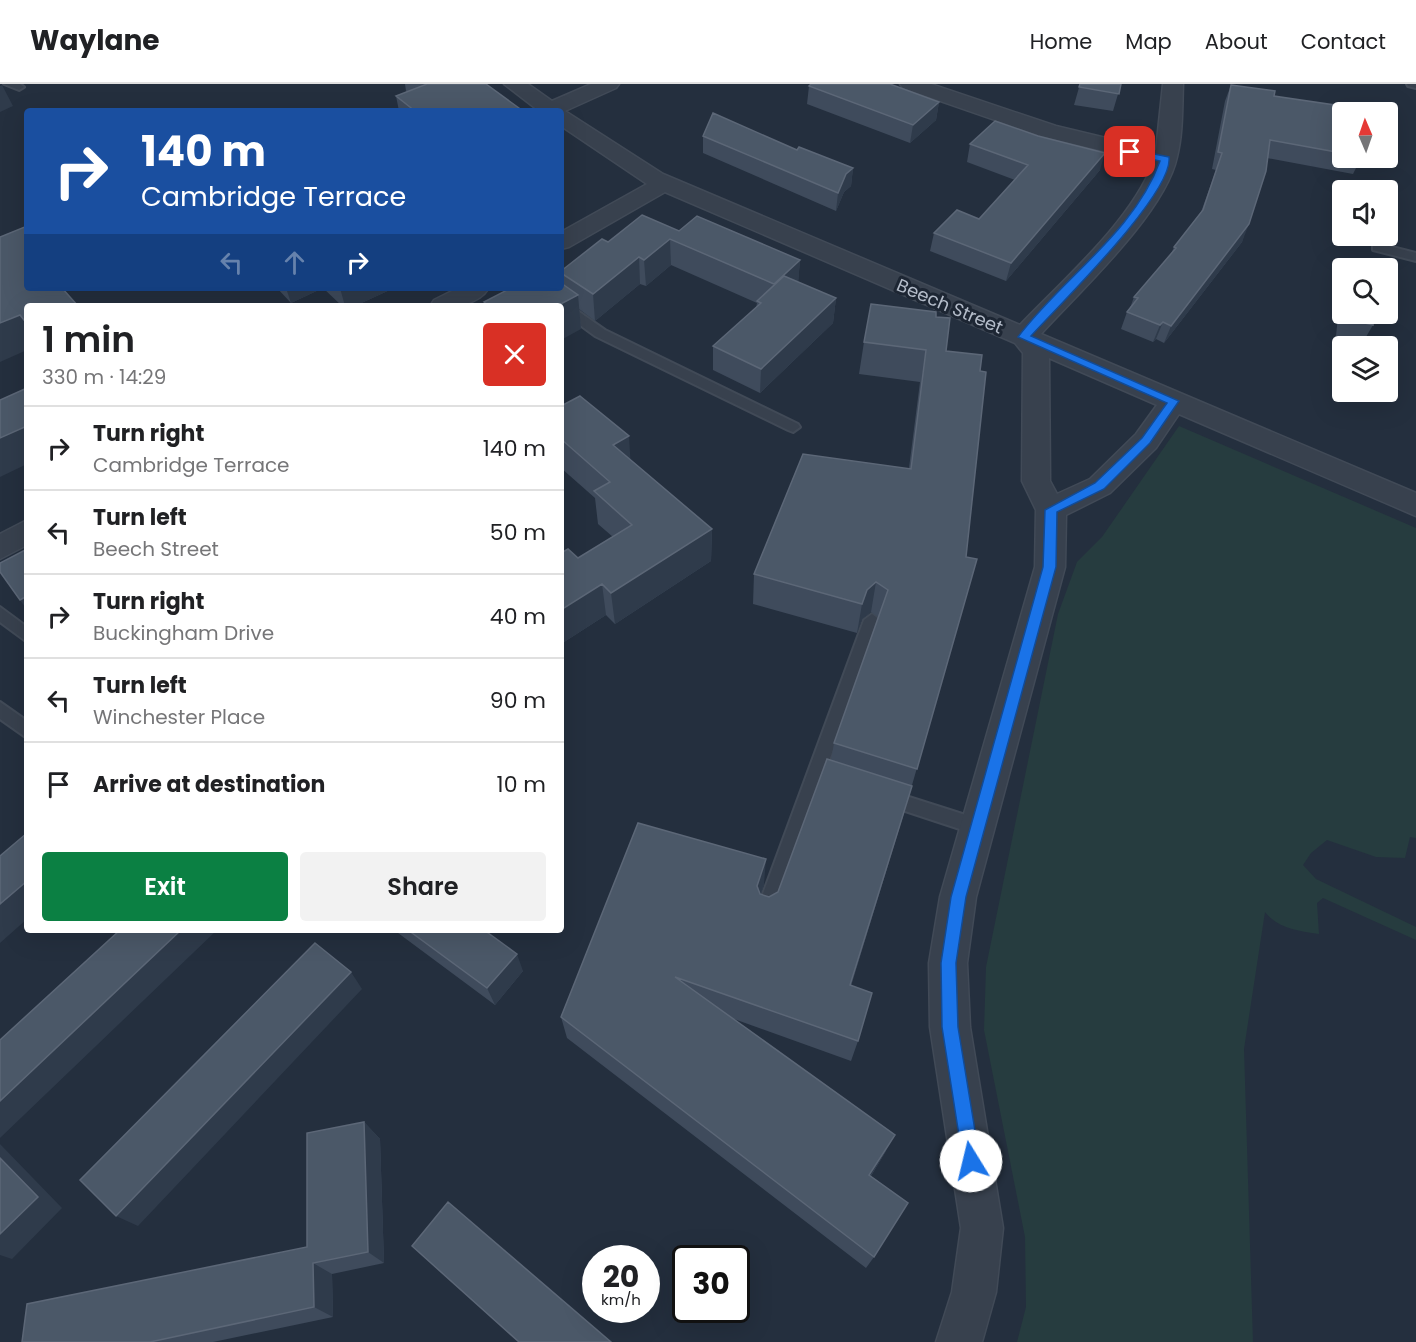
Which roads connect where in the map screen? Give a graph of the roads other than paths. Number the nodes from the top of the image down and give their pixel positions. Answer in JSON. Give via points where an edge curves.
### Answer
{"nodes":[{"id":1,"x":514,"y":84,"type":"edge"},
{"id":2,"x":609,"y":84,"type":"edge"},
{"id":3,"x":910,"y":84,"type":"edge"},
{"id":4,"x":1173,"y":84,"type":"edge"},
{"id":5,"x":1412,"y":84,"type":"edge"},
{"id":6,"x":1416,"y":85,"type":"edge"},
{"id":7,"x":549,"y":108,"type":"edge"},
{"id":8,"x":563,"y":108,"type":"edge"},
{"id":9,"x":564,"y":118,"type":"edge"},
{"id":10,"x":1166,"y":159,"type":"junction"},
{"id":11,"x":664,"y":183,"type":"junction"},
{"id":12,"x":564,"y":240,"type":"edge"},
{"id":13,"x":1377,"y":247,"type":"dead end"},
{"id":14,"x":1416,"y":257,"type":"edge"},
{"id":15,"x":471,"y":291,"type":"edge"},
{"id":16,"x":541,"y":291,"type":"edge"},
{"id":17,"x":449,"y":303,"type":"edge"},
{"id":18,"x":558,"y":303,"type":"edge"},
{"id":19,"x":564,"y":307,"type":"edge"},
{"id":20,"x":1024,"y":337,"type":"junction"},
{"id":21,"x":1174,"y":401,"type":"junction"},
{"id":22,"x":793,"y":427,"type":"dead end"},
{"id":23,"x":1416,"y":505,"type":"edge"},
{"id":24,"x":1051,"y":510,"type":"junction"},
{"id":25,"x":24,"y":533,"type":"edge"},
{"id":26,"x":0,"y":548,"type":"edge"},
{"id":27,"x":0,"y":613,"type":"edge"},
{"id":28,"x":872,"y":620,"type":"dead end"},
{"id":29,"x":24,"y":633,"type":"edge"},
{"id":30,"x":0,"y":709,"type":"edge"},
{"id":31,"x":24,"y":728,"type":"edge"},
{"id":32,"x":872,"y":793,"type":"edge"},
{"id":33,"x":978,"y":827,"type":"junction"},
{"id":34,"x":766,"y":910,"type":"edge"},
{"id":35,"x":959,"y":1342,"type":"edge"}],
"edges":[{"from":1,"to":7,"type":"street","name":"Beech Street"},
{"from":2,"to":8,"type":"street"},
{"from":3,"to":10,"type":"street","via":[[1049,132]]},
{"from":4,"to":10,"type":"street"},
{"from":5,"to":6,"type":"lane"},
{"from":9,"to":11,"type":"street","name":"Beech Street"},
{"from":10,"to":20,"type":"street","via":[[1140,211]]},
{"from":11,"to":12,"type":"street"},
{"from":11,"to":20,"type":"street","name":"Beech Street"},
{"from":13,"to":14,"type":"lane"},
{"from":15,"to":17,"type":"street"},
{"from":16,"to":18,"type":"lane"},
{"from":19,"to":22,"type":"lane","via":[[600,333]]},
{"from":20,"to":21,"type":"street","name":"Beech Street"},
{"from":20,"to":24,"type":"street","via":[[1036,352],[1036,481]]},
{"from":21,"to":23,"type":"street","name":"Beech Street"},
{"from":21,"to":24,"type":"street","via":[[1146,441],[1100,486]]},
{"from":24,"to":33,"type":"street","via":[[1050,567]]},
{"from":25,"to":26,"type":"street"},
{"from":27,"to":29,"type":"lane"},
{"from":28,"to":34,"type":"lane","via":[[821,777]]},
{"from":30,"to":31,"type":"lane"},
{"from":32,"to":33,"type":"lane"},
{"from":33,"to":35,"type":"street","via":[[958,897],[948,963],[950,1027],[982,1228],[974,1292]]}]}
